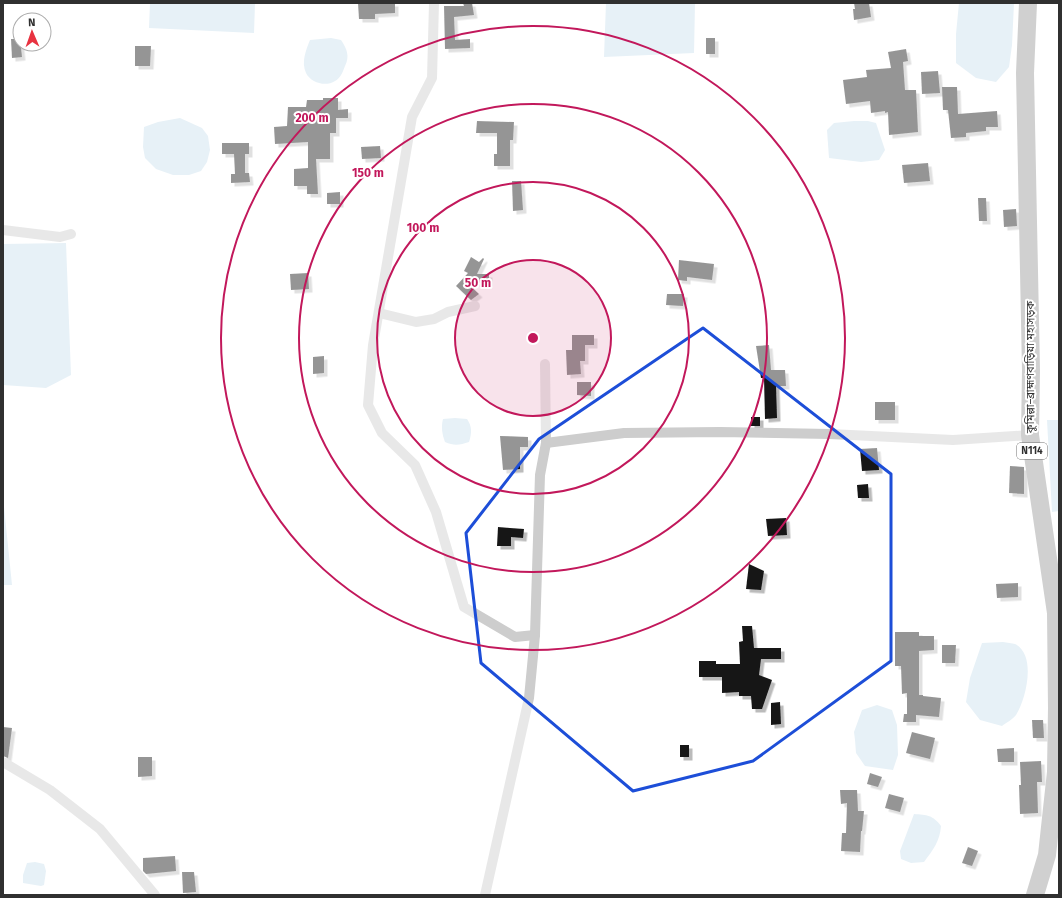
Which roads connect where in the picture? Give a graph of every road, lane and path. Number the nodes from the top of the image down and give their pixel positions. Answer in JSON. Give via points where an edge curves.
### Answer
{"nodes":[{"id":1,"x":434,"y":3,"type":"edge"},
{"id":2,"x":1028,"y":3,"type":"edge"},
{"id":3,"x":3,"y":230,"type":"edge"},
{"id":4,"x":71,"y":234,"type":"dead end"},
{"id":5,"x":475,"y":306,"type":"dead end"},
{"id":6,"x":379,"y":313,"type":"junction"},
{"id":7,"x":545,"y":364,"type":"dead end"},
{"id":8,"x":1030,"y":435,"type":"junction"},
{"id":9,"x":546,"y":443,"type":"junction"},
{"id":10,"x":535,"y":635,"type":"junction"},
{"id":11,"x":3,"y":762,"type":"edge"},
{"id":12,"x":1058,"y":772,"type":"edge"},
{"id":13,"x":155,"y":895,"type":"edge"},
{"id":14,"x":484,"y":895,"type":"edge"},
{"id":15,"x":1035,"y":895,"type":"edge"}],
"edges":[{"from":1,"to":6,"type":"street","via":[[432,78],[412,117]]},
{"from":2,"to":8,"type":"highway","name":"কুমিল্লা–ব্রাহ্মণবাড়িয়া মহাসড়ক","number":"N114","via":[[1025,73]]},
{"from":3,"to":4,"type":"street","via":[[60,237]]},
{"from":5,"to":6,"type":"street","via":[[416,322]]},
{"from":6,"to":10,"type":"street","via":[[373,344],[368,405],[382,433],[415,465],[436,512],[464,607],[515,637]]},
{"from":7,"to":9,"type":"street"},
{"from":8,"to":9,"type":"street","via":[[953,440],[830,434],[624,433]]},
{"from":8,"to":12,"type":"highway","name":"কুমিল্লা–ব্রাহ্মণবাড়িয়া মহাসড়ক","number":"N114","via":[[1056,613]]},
{"from":9,"to":10,"type":"street","via":[[540,475]]},
{"from":10,"to":14,"type":"street","via":[[529,698]]},
{"from":11,"to":13,"type":"street","via":[[50,790],[100,829]]},
{"from":12,"to":15,"type":"highway","name":"কুমিল্লা–ব্রাহ্মণবাড়িয়া মহাসড়ক","number":"N114","via":[[1047,855]]}]}
